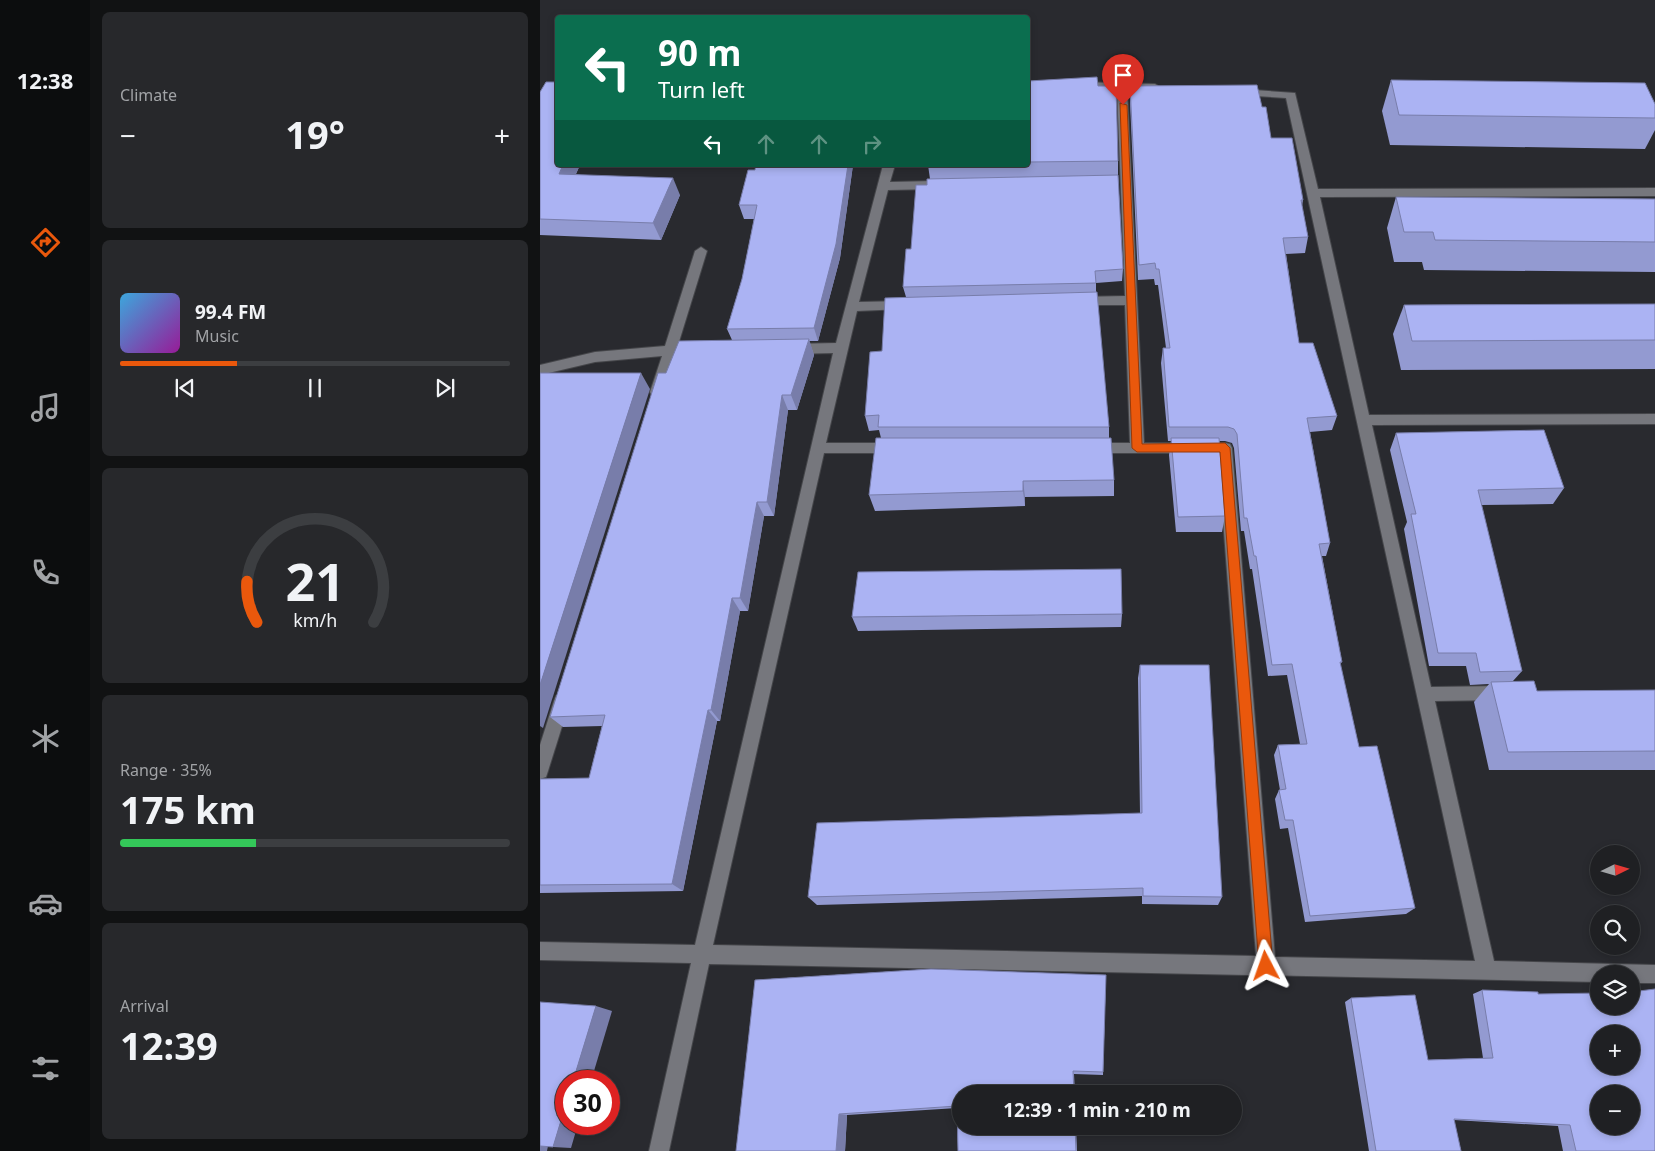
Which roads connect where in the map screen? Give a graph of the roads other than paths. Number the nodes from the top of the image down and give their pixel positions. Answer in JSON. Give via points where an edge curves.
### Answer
{"nodes":[{"id":1,"x":1065,"y":85,"type":"edge"},
{"id":2,"x":1122,"y":85,"type":"junction"},
{"id":3,"x":1172,"y":88,"type":"edge"},
{"id":4,"x":1231,"y":91,"type":"edge"},
{"id":5,"x":889,"y":167,"type":"edge"},
{"id":6,"x":952,"y":185,"type":"edge"},
{"id":7,"x":884,"y":186,"type":"junction"},
{"id":8,"x":1655,"y":192,"type":"edge"},
{"id":9,"x":1313,"y":193,"type":"junction"},
{"id":10,"x":701,"y":250,"type":"dead end"},
{"id":11,"x":1131,"y":300,"type":"junction"},
{"id":12,"x":1061,"y":302,"type":"edge"},
{"id":13,"x":912,"y":305,"type":"edge"},
{"id":14,"x":852,"y":307,"type":"junction"},
{"id":15,"x":841,"y":348,"type":"junction"},
{"id":16,"x":774,"y":349,"type":"edge"},
{"id":17,"x":670,"y":350,"type":"junction"},
{"id":18,"x":689,"y":350,"type":"edge"},
{"id":19,"x":540,"y":370,"type":"edge"},
{"id":20,"x":652,"y":406,"type":"edge"},
{"id":21,"x":1655,"y":419,"type":"edge"},
{"id":22,"x":1364,"y":420,"type":"junction"},
{"id":23,"x":818,"y":448,"type":"junction"},
{"id":24,"x":908,"y":448,"type":"edge"},
{"id":25,"x":1077,"y":448,"type":"edge"},
{"id":26,"x":1137,"y":448,"type":"junction"},
{"id":27,"x":566,"y":687,"type":"edge"},
{"id":28,"x":1515,"y":693,"type":"edge"},
{"id":29,"x":1425,"y":694,"type":"junction"},
{"id":30,"x":540,"y":771,"type":"edge"},
{"id":31,"x":540,"y":951,"type":"edge"},
{"id":32,"x":702,"y":954,"type":"junction"},
{"id":33,"x":1266,"y":966,"type":"junction"},
{"id":34,"x":1487,"y":970,"type":"junction"},
{"id":35,"x":1655,"y":974,"type":"edge"},
{"id":36,"x":659,"y":1151,"type":"edge"}],
"edges":[{"from":1,"to":2,"type":"street"},
{"from":2,"to":3,"type":"street"},
{"from":2,"to":11,"type":"street","via":[[1121,183]]},
{"from":4,"to":9,"type":"street","via":[[1291,94]]},
{"from":5,"to":7,"type":"street"},
{"from":6,"to":7,"type":"street"},
{"from":7,"to":14,"type":"street"},
{"from":8,"to":9,"type":"street"},
{"from":9,"to":22,"type":"street"},
{"from":10,"to":17,"type":"street"},
{"from":11,"to":12,"type":"street"},
{"from":11,"to":26,"type":"street"},
{"from":13,"to":14,"type":"street"},
{"from":14,"to":15,"type":"street"},
{"from":15,"to":16,"type":"street"},
{"from":15,"to":23,"type":"street"},
{"from":17,"to":18,"type":"street"},
{"from":17,"to":19,"type":"street","via":[[595,357]]},
{"from":17,"to":20,"type":"street"},
{"from":21,"to":22,"type":"street"},
{"from":22,"to":29,"type":"street"},
{"from":23,"to":24,"type":"street"},
{"from":23,"to":32,"type":"street"},
{"from":25,"to":26,"type":"street"},
{"from":26,"to":33,"type":"street","via":[[1225,448]]},
{"from":27,"to":30,"type":"street"},
{"from":28,"to":29,"type":"street"},
{"from":29,"to":34,"type":"street"},
{"from":31,"to":32,"type":"street"},
{"from":32,"to":33,"type":"street"},
{"from":32,"to":36,"type":"street"},
{"from":33,"to":34,"type":"street"},
{"from":34,"to":35,"type":"street"}]}
